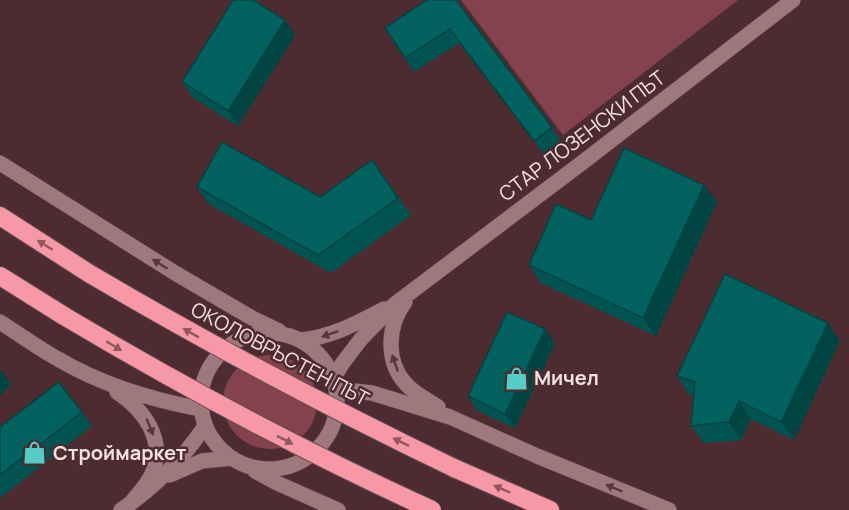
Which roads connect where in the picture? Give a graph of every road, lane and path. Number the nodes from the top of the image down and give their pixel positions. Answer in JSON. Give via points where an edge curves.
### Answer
{"nodes":[{"id":1,"x":793,"y":0,"type":"edge"},
{"id":2,"x":0,"y":163,"type":"edge"},
{"id":3,"x":0,"y":216,"type":"edge"},
{"id":4,"x":0,"y":276,"type":"edge"},
{"id":5,"x":414,"y":290,"type":"junction"},
{"id":6,"x":395,"y":304,"type":"junction"},
{"id":7,"x":0,"y":322,"type":"edge"},
{"id":8,"x":284,"y":334,"type":"junction"},
{"id":9,"x":301,"y":340,"type":"junction"},
{"id":10,"x":92,"y":376,"type":"junction"},
{"id":11,"x":336,"y":383,"type":"junction"},
{"id":12,"x":201,"y":409,"type":"junction"},
{"id":13,"x":450,"y":417,"type":"junction"},
{"id":14,"x":205,"y":426,"type":"junction"},
{"id":15,"x":237,"y":461,"type":"junction"},
{"id":16,"x":160,"y":480,"type":"junction"},
{"id":17,"x":126,"y":507,"type":"edge"},
{"id":18,"x":338,"y":510,"type":"edge"},
{"id":19,"x":432,"y":510,"type":"edge"},
{"id":20,"x":550,"y":510,"type":"edge"},
{"id":21,"x":669,"y":510,"type":"edge"}],
"edges":[{"from":1,"to":5,"type":"street","name":"СТАР ЛОЗЕНСКИ ПЪТ"},
{"from":8,"to":2,"type":"street","one_way":true,"via":[[175,273]]},
{"from":20,"to":3,"type":"highway","name":"ОКОЛОВРЪСТЕН ПЪТ","one_way":true,"bridge":true,"via":[[454,468],[273,378],[90,274]]},
{"from":4,"to":19,"type":"highway","one_way":true,"bridge":true,"via":[[256,426]]},
{"from":5,"to":6,"type":"street","name":"СТАР ЛОЗЕНСКИ ПЪТ"},
{"from":13,"to":5,"type":"street","one_way":true,"via":[[404,383],[392,357],[395,318]]},
{"from":6,"to":9,"type":"street","name":"СТАР ЛОЗЕНСКИ ПЪТ","one_way":true,"via":[[336,333]]},
{"from":6,"to":11,"type":"street","name":"СТАР ЛОЗЕНСКИ ПЪТ","via":[[342,364]]},
{"from":7,"to":10,"type":"street","via":[[58,360]]},
{"from":8,"to":9,"type":"street"},
{"from":8,"to":12,"type":"street","via":[[252,334],[219,354],[203,383]]},
{"from":9,"to":11,"type":"street","via":[[326,363]]},
{"from":10,"to":12,"type":"street","via":[[159,400]]},
{"from":10,"to":17,"type":"street","one_way":true,"via":[[130,401],[152,430],[156,452],[153,468],[145,485]]},
{"from":11,"to":13,"type":"street"},
{"from":11,"to":15,"type":"street","via":[[338,408],[334,425],[307,459],[275,469]]},
{"from":12,"to":14,"type":"street"},
{"from":21,"to":13,"type":"street","one_way":true},
{"from":14,"to":15,"type":"street","via":[[215,442]]},
{"from":14,"to":16,"type":"street","via":[[189,450]]},
{"from":15,"to":16,"type":"street","via":[[202,461]]},
{"from":15,"to":18,"type":"street"},
{"from":16,"to":17,"type":"street"}]}
